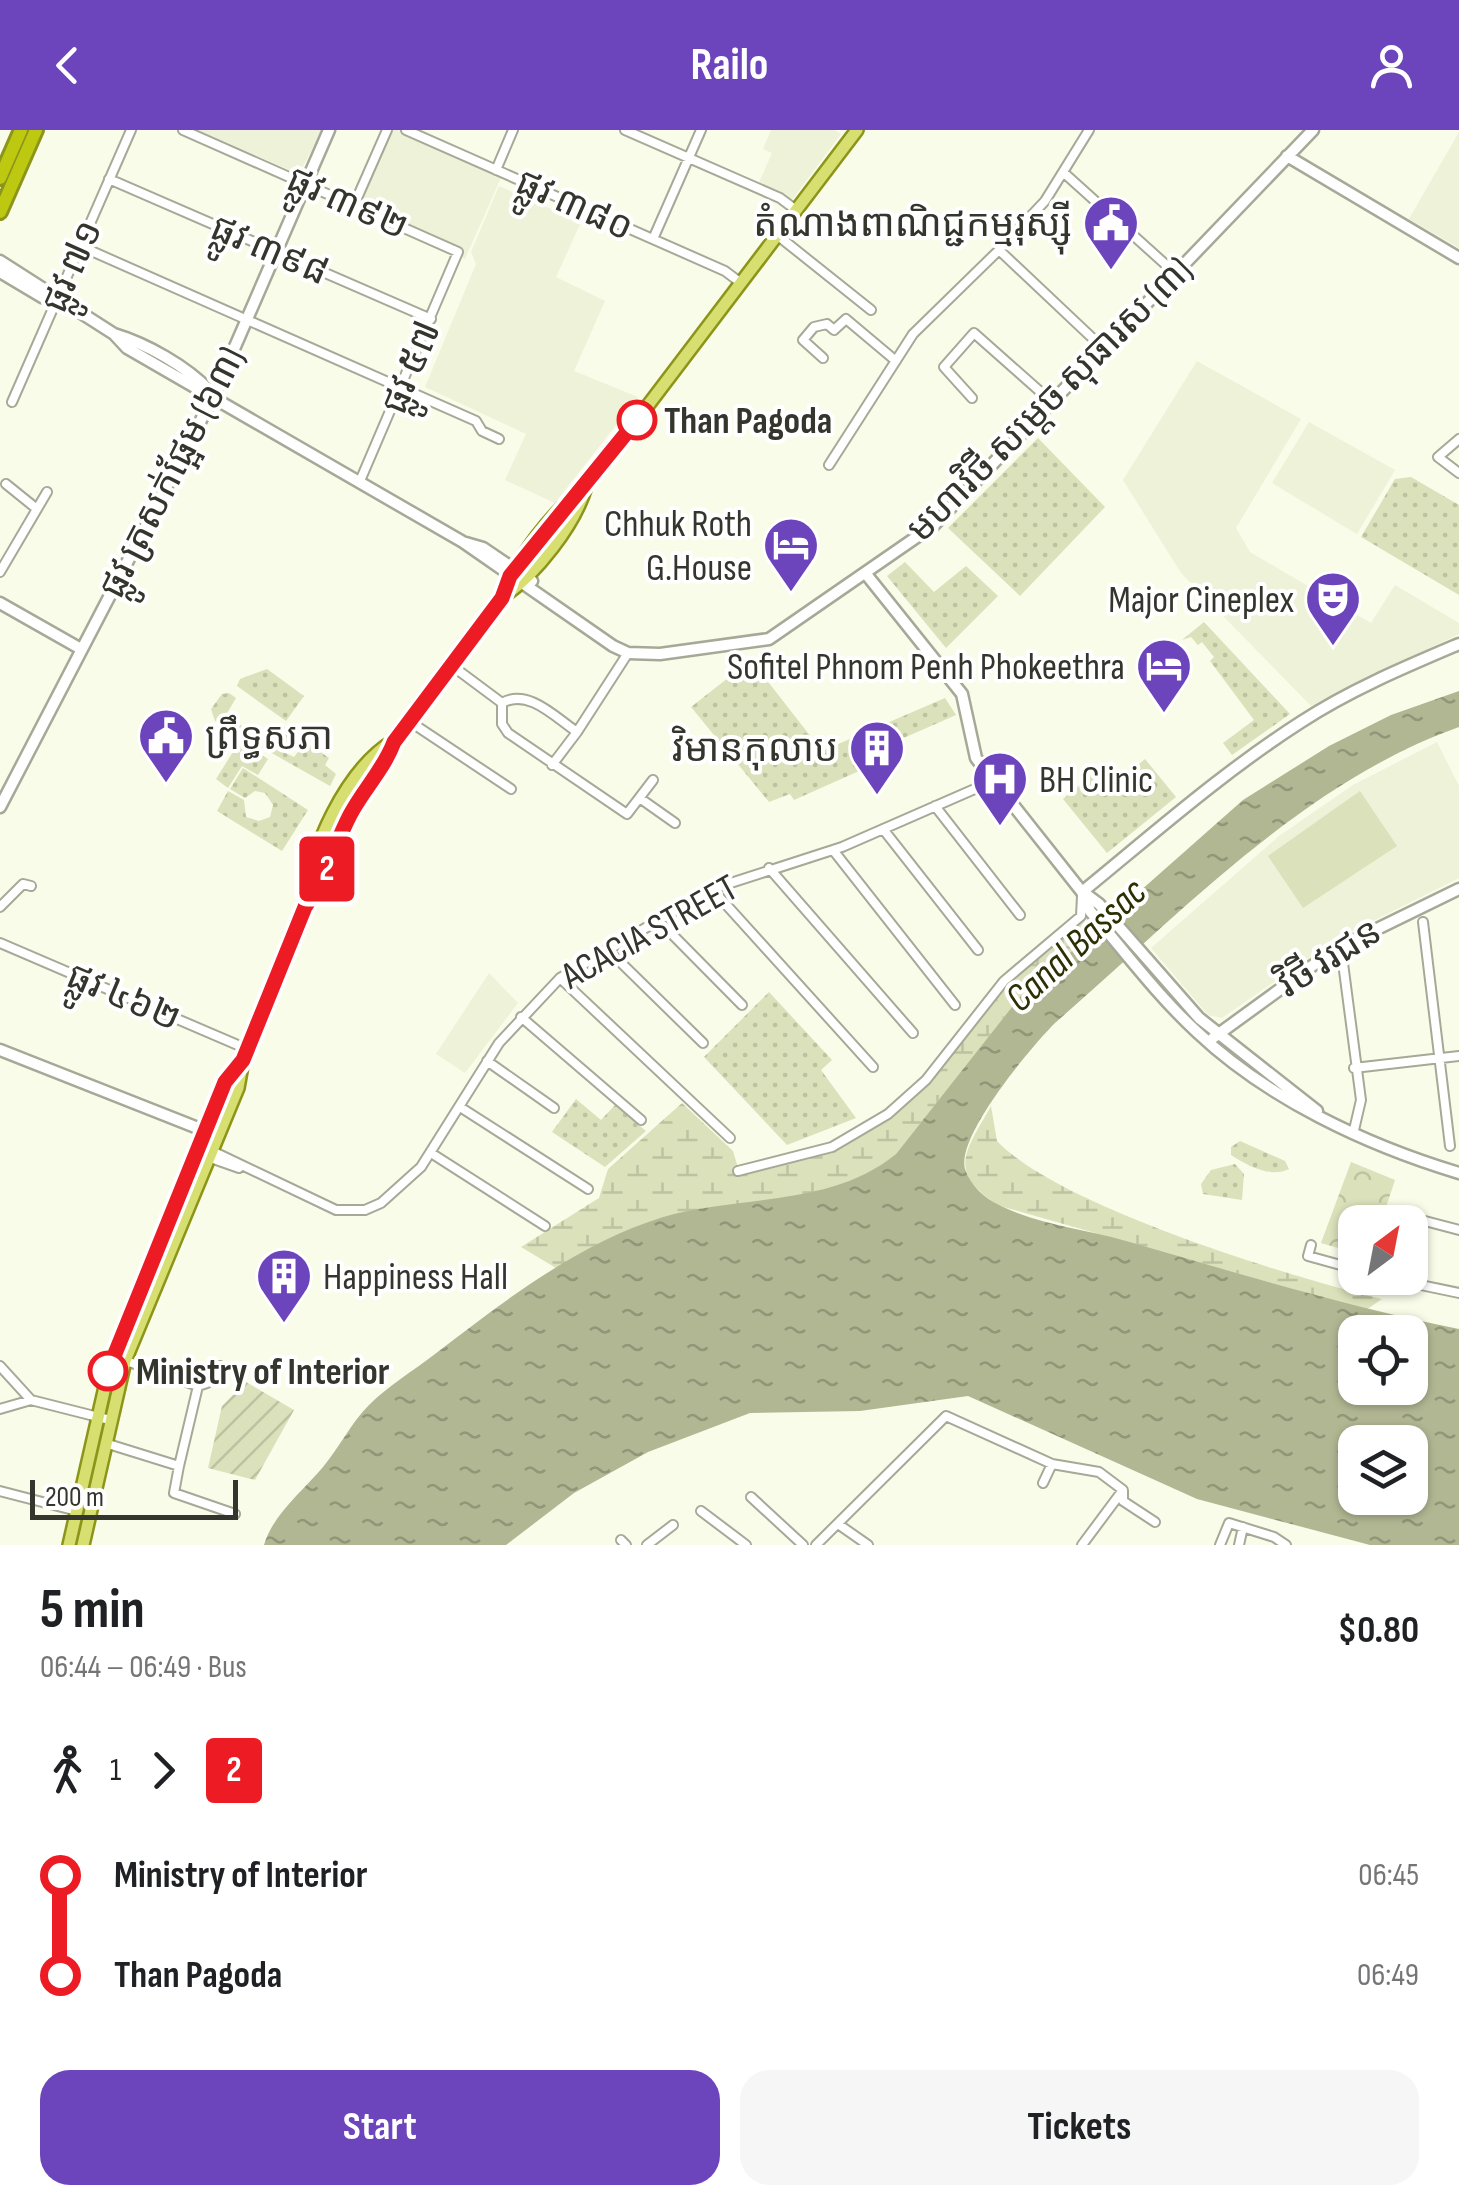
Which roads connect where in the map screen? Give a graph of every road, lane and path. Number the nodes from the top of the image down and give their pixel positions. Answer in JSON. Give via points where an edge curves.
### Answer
{"nodes":[{"id":1,"x":131,"y":130,"type":"edge"},
{"id":2,"x":183,"y":130,"type":"edge"},
{"id":3,"x":329,"y":130,"type":"edge"},
{"id":4,"x":387,"y":130,"type":"edge"},
{"id":5,"x":406,"y":130,"type":"edge"},
{"id":6,"x":513,"y":130,"type":"edge"},
{"id":7,"x":625,"y":130,"type":"edge"},
{"id":8,"x":702,"y":130,"type":"edge"},
{"id":9,"x":1089,"y":130,"type":"edge"},
{"id":10,"x":1313,"y":130,"type":"edge"},
{"id":11,"x":28,"y":131,"type":"edge"},
{"id":12,"x":852,"y":132,"type":"edge"},
{"id":13,"x":1287,"y":156,"type":"junction"},
{"id":14,"x":689,"y":158,"type":"junction"},
{"id":15,"x":496,"y":170,"type":"junction"},
{"id":16,"x":1064,"y":172,"type":"junction"},
{"id":17,"x":0,"y":178,"type":"edge"},
{"id":18,"x":110,"y":180,"type":"junction"},
{"id":19,"x":306,"y":184,"type":"junction"},
{"id":20,"x":354,"y":204,"type":"junction"},
{"id":21,"x":796,"y":210,"type":"junction"},
{"id":22,"x":0,"y":212,"type":"edge"},
{"id":23,"x":777,"y":235,"type":"junction"},
{"id":24,"x":654,"y":239,"type":"junction"},
{"id":25,"x":80,"y":246,"type":"junction"},
{"id":26,"x":999,"y":250,"type":"junction"},
{"id":27,"x":276,"y":251,"type":"junction"},
{"id":28,"x":458,"y":252,"type":"joint"},
{"id":29,"x":1459,"y":258,"type":"edge"},
{"id":30,"x":0,"y":261,"type":"edge"},
{"id":31,"x":0,"y":272,"type":"edge"},
{"id":32,"x":1175,"y":273,"type":"junction"},
{"id":33,"x":741,"y":283,"type":"junction"},
{"id":34,"x":57,"y":300,"type":"junction"},
{"id":35,"x":871,"y":310,"type":"dead end"},
{"id":36,"x":248,"y":318,"type":"junction"},
{"id":37,"x":431,"y":318,"type":"junction"},
{"id":38,"x":1105,"y":350,"type":"junction"},
{"id":39,"x":824,"y":358,"type":"dead end"},
{"id":40,"x":896,"y":361,"type":"junction"},
{"id":41,"x":402,"y":386,"type":"junction"},
{"id":42,"x":214,"y":395,"type":"junction"},
{"id":43,"x":972,"y":398,"type":"dead end"},
{"id":44,"x":12,"y":402,"type":"dead end"},
{"id":45,"x":1053,"y":403,"type":"junction"},
{"id":46,"x":499,"y":439,"type":"dead end"},
{"id":47,"x":1459,"y":439,"type":"edge"},
{"id":48,"x":829,"y":465,"type":"dead end"},
{"id":49,"x":1459,"y":473,"type":"edge"},
{"id":50,"x":360,"y":481,"type":"junction"},
{"id":51,"x":6,"y":484,"type":"dead end"},
{"id":52,"x":47,"y":492,"type":"dead end"},
{"id":53,"x":36,"y":509,"type":"junction"},
{"id":54,"x":0,"y":572,"type":"edge"},
{"id":55,"x":866,"y":574,"type":"junction"},
{"id":56,"x":519,"y":576,"type":"junction"},
{"id":57,"x":0,"y":603,"type":"edge"},
{"id":58,"x":1459,"y":644,"type":"edge"},
{"id":59,"x":81,"y":649,"type":"junction"},
{"id":60,"x":628,"y":653,"type":"junction"},
{"id":61,"x":451,"y":666,"type":"junction"},
{"id":62,"x":502,"y":702,"type":"junction"},
{"id":63,"x":409,"y":721,"type":"junction"},
{"id":64,"x":577,"y":732,"type":"junction"},
{"id":65,"x":552,"y":766,"type":"junction"},
{"id":66,"x":990,"y":777,"type":"junction"},
{"id":67,"x":654,"y":780,"type":"dead end"},
{"id":68,"x":511,"y":789,"type":"dead end"},
{"id":69,"x":641,"y":798,"type":"junction"},
{"id":70,"x":934,"y":806,"type":"junction"},
{"id":71,"x":0,"y":807,"type":"edge"},
{"id":72,"x":675,"y":823,"type":"dead end"},
{"id":73,"x":882,"y":829,"type":"junction"},
{"id":74,"x":833,"y":850,"type":"junction"},
{"id":75,"x":770,"y":868,"type":"junction"},
{"id":76,"x":31,"y":886,"type":"dead end"},
{"id":77,"x":1459,"y":888,"type":"edge"},
{"id":78,"x":712,"y":889,"type":"junction"},
{"id":79,"x":1082,"y":892,"type":"junction"},
{"id":80,"x":0,"y":907,"type":"edge"},
{"id":81,"x":1020,"y":915,"type":"dead end"},
{"id":82,"x":656,"y":920,"type":"junction"},
{"id":83,"x":1424,"y":922,"type":"dead end"},
{"id":84,"x":0,"y":943,"type":"edge"},
{"id":85,"x":607,"y":949,"type":"junction"},
{"id":86,"x":978,"y":950,"type":"dead end"},
{"id":87,"x":1331,"y":952,"type":"junction"},
{"id":88,"x":560,"y":978,"type":"junction"},
{"id":89,"x":955,"y":1005,"type":"dead end"},
{"id":90,"x":742,"y":1006,"type":"dead end"},
{"id":91,"x":521,"y":1017,"type":"junction"},
{"id":92,"x":913,"y":1033,"type":"dead end"},
{"id":93,"x":1213,"y":1039,"type":"junction"},
{"id":94,"x":702,"y":1043,"type":"dead end"},
{"id":95,"x":0,"y":1050,"type":"edge"},
{"id":96,"x":245,"y":1055,"type":"junction"},
{"id":97,"x":1459,"y":1056,"type":"edge"},
{"id":98,"x":1440,"y":1058,"type":"junction"},
{"id":99,"x":487,"y":1061,"type":"junction"},
{"id":100,"x":873,"y":1067,"type":"dead end"},
{"id":101,"x":1354,"y":1068,"type":"junction"},
{"id":102,"x":460,"y":1107,"type":"junction"},
{"id":103,"x":554,"y":1108,"type":"dead end"},
{"id":104,"x":641,"y":1120,"type":"dead end"},
{"id":105,"x":1356,"y":1125,"type":"junction"},
{"id":106,"x":211,"y":1134,"type":"junction"},
{"id":107,"x":730,"y":1138,"type":"dead end"},
{"id":108,"x":1450,"y":1146,"type":"dead end"},
{"id":109,"x":204,"y":1151,"type":"junction"},
{"id":110,"x":432,"y":1153,"type":"junction"},
{"id":111,"x":738,"y":1171,"type":"dead end"},
{"id":112,"x":1459,"y":1173,"type":"edge"},
{"id":113,"x":588,"y":1189,"type":"dead end"},
{"id":114,"x":1428,"y":1222,"type":"edge"},
{"id":115,"x":546,"y":1226,"type":"dead end"},
{"id":116,"x":1459,"y":1230,"type":"edge"},
{"id":117,"x":1311,"y":1246,"type":"dead end"},
{"id":118,"x":1338,"y":1264,"type":"edge"},
{"id":119,"x":1428,"y":1287,"type":"edge"},
{"id":120,"x":1459,"y":1293,"type":"edge"},
{"id":121,"x":119,"y":1358,"type":"junction"},
{"id":122,"x":0,"y":1366,"type":"edge"},
{"id":123,"x":220,"y":1366,"type":"dead end"},
{"id":124,"x":198,"y":1386,"type":"junction"},
{"id":125,"x":31,"y":1400,"type":"junction"},
{"id":126,"x":0,"y":1410,"type":"edge"},
{"id":127,"x":96,"y":1417,"type":"junction"},
{"id":128,"x":110,"y":1420,"type":"junction"},
{"id":129,"x":105,"y":1443,"type":"junction"},
{"id":130,"x":1052,"y":1464,"type":"junction"},
{"id":131,"x":180,"y":1466,"type":"junction"},
{"id":132,"x":1043,"y":1483,"type":"dead end"},
{"id":133,"x":0,"y":1490,"type":"edge"},
{"id":134,"x":1120,"y":1494,"type":"junction"},
{"id":135,"x":751,"y":1498,"type":"dead end"},
{"id":136,"x":77,"y":1511,"type":"junction"},
{"id":137,"x":701,"y":1511,"type":"dead end"},
{"id":138,"x":235,"y":1514,"type":"dead end"},
{"id":139,"x":1154,"y":1522,"type":"dead end"},
{"id":140,"x":838,"y":1524,"type":"junction"},
{"id":141,"x":673,"y":1526,"type":"dead end"},
{"id":142,"x":1243,"y":1527,"type":"junction"},
{"id":143,"x":1258,"y":1532,"type":"junction"},
{"id":144,"x":70,"y":1545,"type":"edge"},
{"id":145,"x":83,"y":1545,"type":"edge"},
{"id":146,"x":647,"y":1545,"type":"edge"},
{"id":147,"x":746,"y":1545,"type":"edge"},
{"id":148,"x":804,"y":1545,"type":"edge"},
{"id":149,"x":816,"y":1545,"type":"edge"},
{"id":150,"x":868,"y":1545,"type":"edge"},
{"id":151,"x":1082,"y":1545,"type":"edge"},
{"id":152,"x":1220,"y":1545,"type":"edge"},
{"id":153,"x":1239,"y":1545,"type":"edge"},
{"id":154,"x":1255,"y":1545,"type":"edge"},
{"id":155,"x":1286,"y":1545,"type":"edge"}],
"edges":[{"from":1,"to":18,"type":"street","name":"ផ្លូវ ៧១"},
{"from":2,"to":19,"type":"street","name":"ផ្លូវ ៣៩២"},
{"from":3,"to":19,"type":"main road","name":"ផ្លូវ ត្រសក់ផ្អែម (៦៣)"},
{"from":4,"to":20,"type":"street"},
{"from":5,"to":15,"type":"street","name":"ផ្លូវ ៣៨០"},
{"from":6,"to":15,"type":"street"},
{"from":7,"to":14,"type":"street"},
{"from":8,"to":14,"type":"street"},
{"from":9,"to":16,"type":"street"},
{"from":10,"to":13,"type":"main road","name":"មហាវិថី សម្តេច សុធារស (៣)"},
{"from":11,"to":17,"type":"highway"},
{"from":11,"to":22,"type":"highway"},
{"from":12,"to":21,"type":"main road"},
{"from":13,"to":29,"type":"main road"},
{"from":13,"to":32,"type":"main road","name":"មហាវិថី សម្តេច សុធារស (៣)"},
{"from":14,"to":21,"type":"street"},
{"from":14,"to":24,"type":"street"},
{"from":15,"to":24,"type":"street","name":"ផ្លូវ ៣៨០"},
{"from":16,"to":26,"type":"street"},
{"from":16,"to":32,"type":"street"},
{"from":18,"to":25,"type":"street","name":"ផ្លូវ ៧១"},
{"from":18,"to":27,"type":"street","name":"ផ្លូវ ៣៩៨"},
{"from":19,"to":20,"type":"street","name":"ផ្លូវ ៣៩២"},
{"from":19,"to":27,"type":"main road","name":"ផ្លូវ ត្រសក់ផ្អែម (៦៣)"},
{"from":20,"to":28,"type":"street","name":"ផ្លូវ ៣៩២"},
{"from":21,"to":23,"type":"main road"},
{"from":23,"to":33,"type":"main road"},
{"from":23,"to":35,"type":"street"},
{"from":24,"to":33,"type":"street","name":"ផ្លូវ ៣៨០"},
{"from":25,"to":34,"type":"street","name":"ផ្លូវ ៧១"},
{"from":25,"to":36,"type":"street"},
{"from":26,"to":38,"type":"street"},
{"from":26,"to":40,"type":"street","via":[[913,334]]},
{"from":27,"to":36,"type":"main road","name":"ផ្លូវ ត្រសក់ផ្អែម (៦៣)"},
{"from":27,"to":37,"type":"street","name":"ផ្លូវ ៣៩៨"},
{"from":28,"to":37,"type":"street","name":"ផ្លូវ ៥៧"},
{"from":30,"to":34,"type":"main road"},
{"from":31,"to":34,"type":"main road"},
{"from":32,"to":38,"type":"main road","name":"មហាវិថី សម្តេច សុធារស (៣)"},
{"from":33,"to":56,"type":"main road","via":[[586,487],[570,498]]},
{"from":34,"to":42,"type":"main road"},
{"from":34,"to":44,"type":"street","name":"ផ្លូវ ៧១"},
{"from":36,"to":41,"type":"street"},
{"from":36,"to":42,"type":"main road","name":"ផ្លូវ ត្រសក់ផ្អែម (៦៣)"},
{"from":37,"to":41,"type":"street","name":"ផ្លូវ ៥៧"},
{"from":38,"to":45,"type":"main road","name":"មហាវិថី សម្តេច សុធារស (៣)"},
{"from":39,"to":40,"type":"street","via":[[804,340],[814,327],[834,330],[846,318]]},
{"from":40,"to":48,"type":"street"},
{"from":41,"to":46,"type":"street","via":[[476,420]]},
{"from":41,"to":50,"type":"street","name":"ផ្លូវ ៥៧"},
{"from":42,"to":50,"type":"main road"},
{"from":42,"to":59,"type":"main road","name":"ផ្លូវ ត្រសក់ផ្អែម (៦៣)"},
{"from":43,"to":45,"type":"street","via":[[944,366],[974,333]]},
{"from":45,"to":55,"type":"main road","name":"មហាវិថី សម្តេច សុធារស (៣)","via":[[934,525]]},
{"from":47,"to":49,"type":"street","via":[[1438,457]]},
{"from":50,"to":56,"type":"main road","via":[[483,548]]},
{"from":51,"to":53,"type":"street"},
{"from":52,"to":53,"type":"street"},
{"from":53,"to":54,"type":"street"},
{"from":55,"to":60,"type":"main road","name":"មហាវិថី សម្តេច សុធារស (៣)","via":[[769,639]]},
{"from":55,"to":66,"type":"main road","via":[[962,694],[972,748]]},
{"from":56,"to":60,"type":"main road"},
{"from":56,"to":61,"type":"main road"},
{"from":57,"to":59,"type":"main road"},
{"from":58,"to":79,"type":"main road","via":[[1302,721]]},
{"from":59,"to":71,"type":"main road","name":"ផ្លូវ ត្រសក់ផ្អែម (៦៣)"},
{"from":60,"to":64,"type":"street"},
{"from":61,"to":62,"type":"street"},
{"from":61,"to":63,"type":"main road"},
{"from":62,"to":64,"type":"street","via":[[532,701]]},
{"from":62,"to":65,"type":"street","via":[[508,733]]},
{"from":63,"to":68,"type":"street"},
{"from":63,"to":96,"type":"main road","via":[[343,798]]},
{"from":64,"to":65,"type":"street"},
{"from":65,"to":69,"type":"street","via":[[627,814]]},
{"from":66,"to":70,"type":"street","name":"ACACIA STREET"},
{"from":66,"to":79,"type":"main road"},
{"from":67,"to":69,"type":"street"},
{"from":69,"to":72,"type":"street"},
{"from":70,"to":73,"type":"street","name":"ACACIA STREET"},
{"from":70,"to":81,"type":"street"},
{"from":73,"to":74,"type":"street","name":"ACACIA STREET"},
{"from":73,"to":86,"type":"street"},
{"from":74,"to":75,"type":"street","name":"ACACIA STREET"},
{"from":74,"to":89,"type":"street"},
{"from":75,"to":78,"type":"street","name":"ACACIA STREET"},
{"from":75,"to":92,"type":"street"},
{"from":76,"to":80,"type":"street","via":[[23,884]]},
{"from":77,"to":87,"type":"main road","name":"វិថី វរជន"},
{"from":78,"to":82,"type":"street","name":"ACACIA STREET"},
{"from":78,"to":100,"type":"street"},
{"from":79,"to":93,"type":"main road"},
{"from":79,"to":111,"type":"street","via":[[1080,916],[1004,981],[908,1099],[865,1130],[803,1157]]},
{"from":82,"to":85,"type":"street","name":"ACACIA STREET"},
{"from":82,"to":90,"type":"street"},
{"from":83,"to":98,"type":"street"},
{"from":84,"to":96,"type":"street","name":"ផ្លូវ ៤៦២"},
{"from":85,"to":88,"type":"street","name":"ACACIA STREET"},
{"from":85,"to":94,"type":"street"},
{"from":87,"to":93,"type":"main road","name":"វិថី វរជន"},
{"from":87,"to":101,"type":"street","via":[[1343,963]]},
{"from":88,"to":91,"type":"street","name":"ACACIA STREET"},
{"from":88,"to":107,"type":"street"},
{"from":91,"to":99,"type":"street","name":"ACACIA STREET"},
{"from":91,"to":104,"type":"street"},
{"from":93,"to":105,"type":"main road","via":[[1318,1112]]},
{"from":95,"to":106,"type":"main road"},
{"from":96,"to":106,"type":"main road","via":[[225,1082]]},
{"from":97,"to":98,"type":"street"},
{"from":98,"to":101,"type":"street"},
{"from":98,"to":108,"type":"street"},
{"from":99,"to":102,"type":"street","name":"ACACIA STREET"},
{"from":99,"to":103,"type":"street"},
{"from":101,"to":105,"type":"street","via":[[1361,1100]]},
{"from":102,"to":110,"type":"street","name":"ACACIA STREET"},
{"from":102,"to":113,"type":"street"},
{"from":105,"to":112,"type":"main road"},
{"from":106,"to":109,"type":"main road"},
{"from":109,"to":110,"type":"street","name":"ACACIA STREET","via":[[349,1212],[396,1194]]},
{"from":109,"to":121,"type":"main road"},
{"from":110,"to":115,"type":"street"},
{"from":114,"to":116,"type":"street"},
{"from":117,"to":118,"type":"street","via":[[1308,1256]]},
{"from":119,"to":120,"type":"street"},
{"from":121,"to":124,"type":"street"},
{"from":121,"to":127,"type":"main road"},
{"from":121,"to":128,"type":"main road"},
{"from":122,"to":125,"type":"street"},
{"from":123,"to":124,"type":"street"},
{"from":124,"to":131,"type":"street"},
{"from":125,"to":126,"type":"street"},
{"from":125,"to":127,"type":"street"},
{"from":127,"to":128,"type":"street"},
{"from":127,"to":136,"type":"main road"},
{"from":128,"to":129,"type":"main road"},
{"from":129,"to":131,"type":"street"},
{"from":129,"to":145,"type":"main road"},
{"from":130,"to":132,"type":"street"},
{"from":130,"to":134,"type":"street","via":[[1099,1472]]},
{"from":130,"to":140,"type":"street","via":[[946,1416]]},
{"from":131,"to":138,"type":"street","via":[[174,1493]]},
{"from":133,"to":136,"type":"street"},
{"from":134,"to":139,"type":"street"},
{"from":134,"to":151,"type":"street"},
{"from":135,"to":148,"type":"street"},
{"from":136,"to":144,"type":"main road"},
{"from":137,"to":147,"type":"street"},
{"from":140,"to":149,"type":"street"},
{"from":140,"to":150,"type":"street"},
{"from":141,"to":146,"type":"street"},
{"from":142,"to":143,"type":"street"},
{"from":142,"to":152,"type":"street","via":[[1226,1523]]},
{"from":142,"to":153,"type":"street"},
{"from":143,"to":154,"type":"street"},
{"from":143,"to":155,"type":"street"}]}
